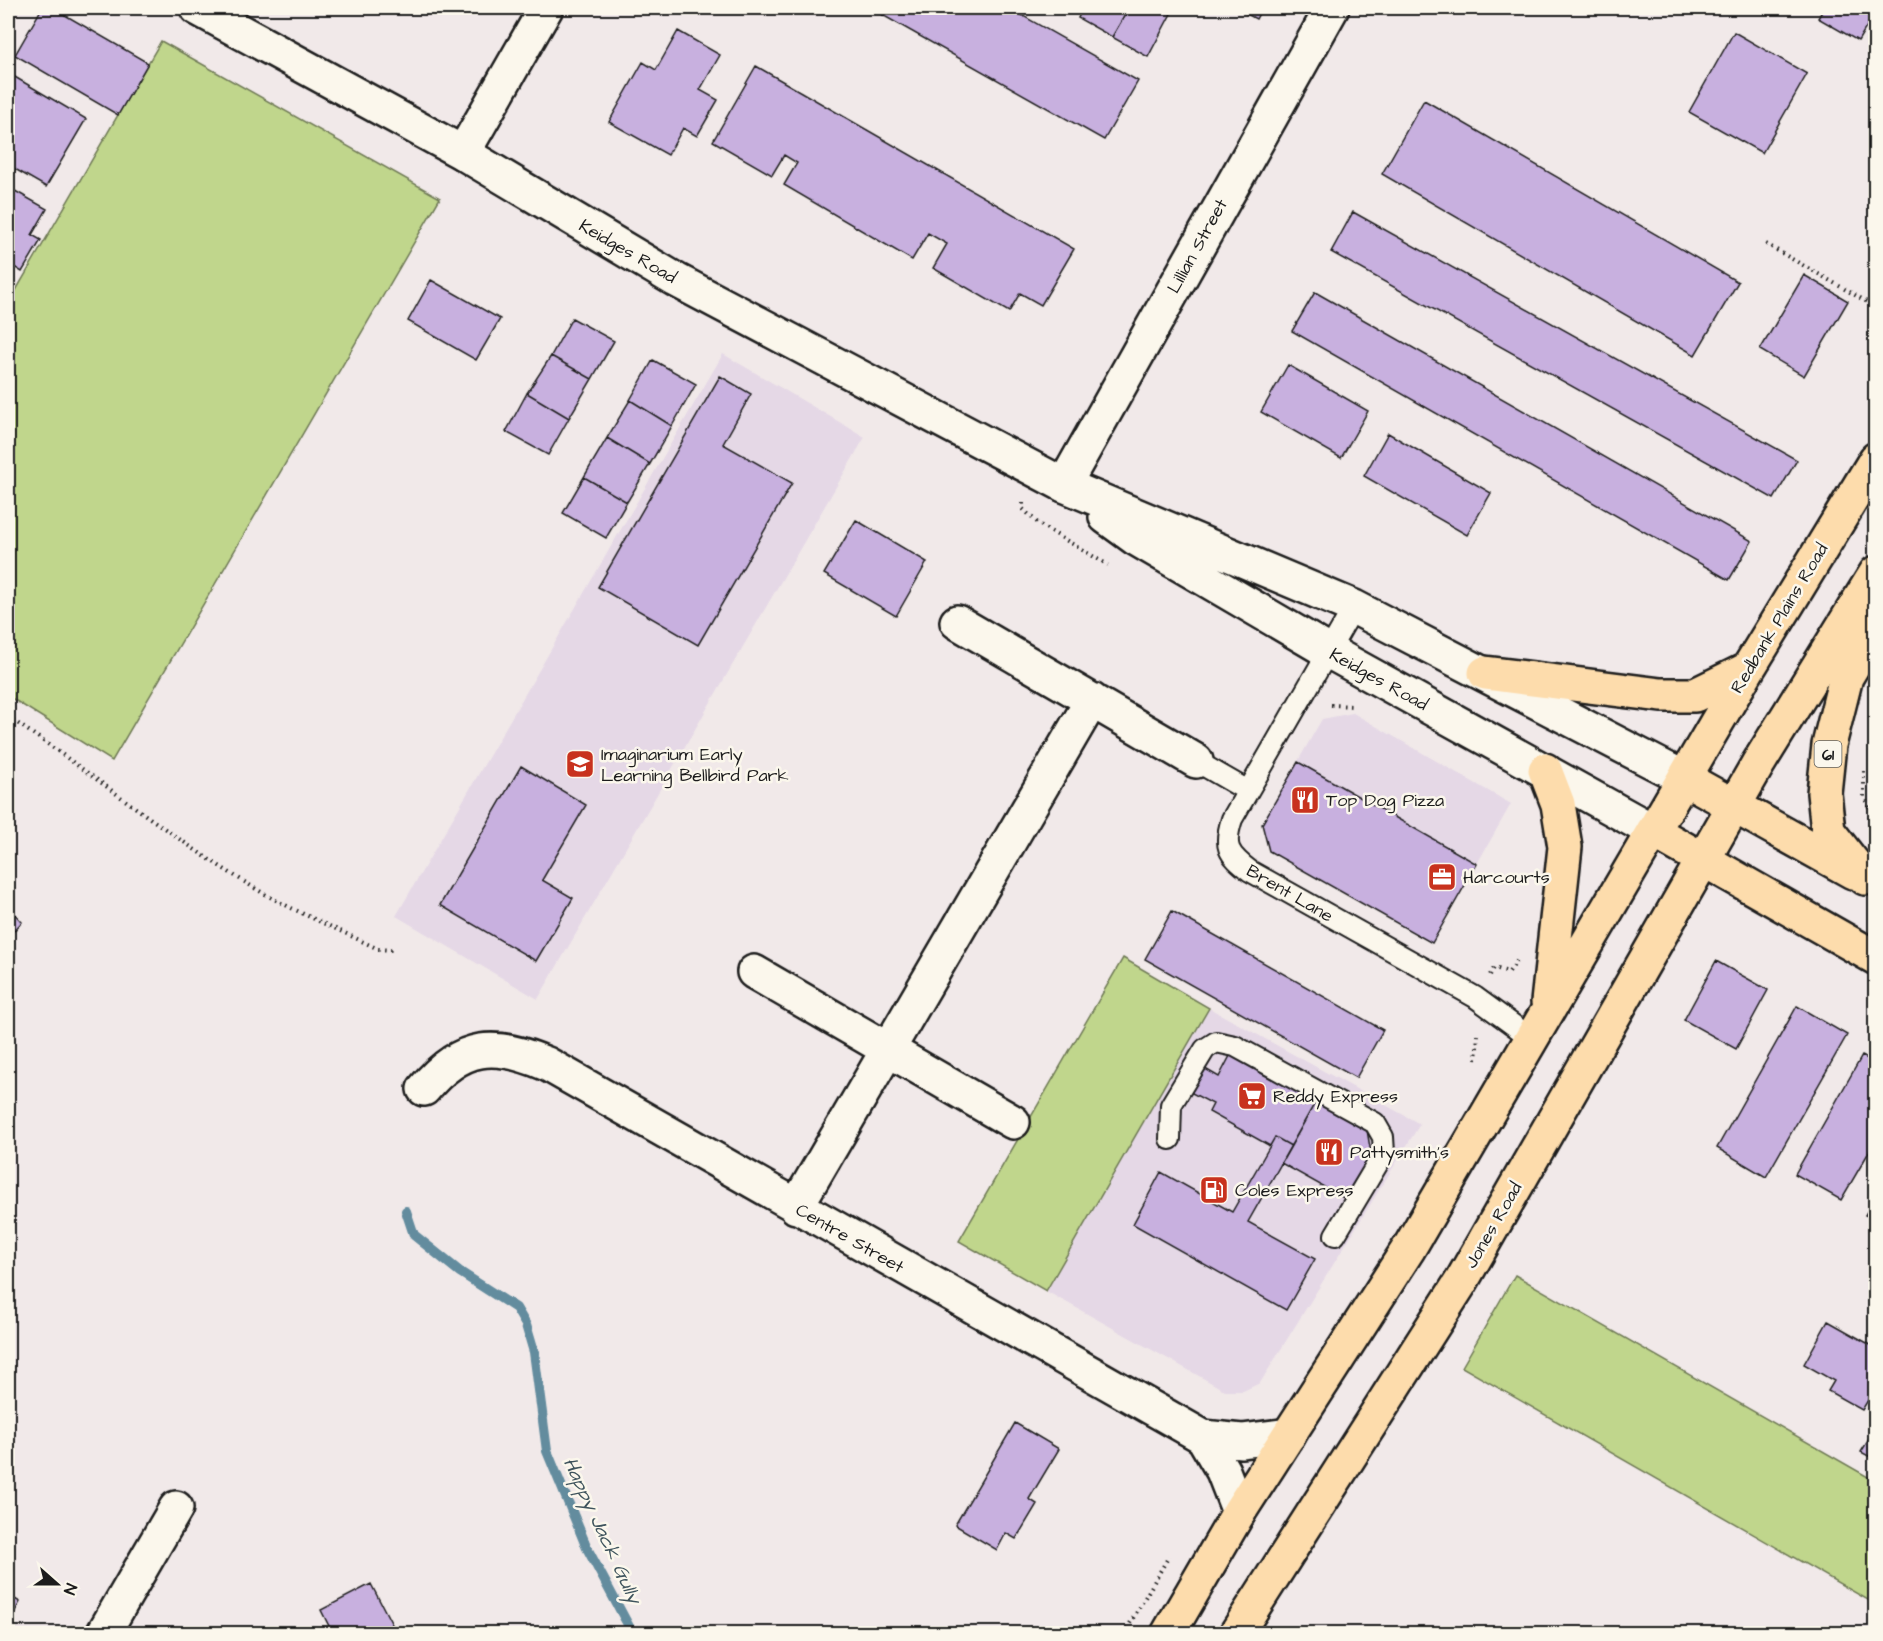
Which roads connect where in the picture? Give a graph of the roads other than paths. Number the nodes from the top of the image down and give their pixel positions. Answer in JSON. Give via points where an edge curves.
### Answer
{"nodes":[{"id":1,"x":197,"y":8,"type":"edge"},
{"id":2,"x":546,"y":8,"type":"edge"},
{"id":3,"x":1332,"y":8,"type":"edge"},
{"id":4,"x":463,"y":153,"type":"junction"},
{"id":5,"x":1875,"y":459,"type":"edge"},
{"id":6,"x":1064,"y":485,"type":"junction"},
{"id":7,"x":1875,"y":573,"type":"edge"},
{"id":8,"x":1354,"y":607,"type":"junction"},
{"id":9,"x":957,"y":622,"type":"dead end"},
{"id":10,"x":1875,"y":627,"type":"edge"},
{"id":11,"x":1328,"y":651,"type":"junction"},
{"id":12,"x":1748,"y":669,"type":"junction"},
{"id":13,"x":1485,"y":673,"type":"junction"},
{"id":14,"x":1092,"y":700,"type":"junction"},
{"id":15,"x":1196,"y":761,"type":"joint"},
{"id":16,"x":1545,"y":770,"type":"junction"},
{"id":17,"x":1684,"y":778,"type":"junction"},
{"id":18,"x":1248,"y":791,"type":"junction"},
{"id":19,"x":1734,"y":806,"type":"junction"},
{"id":20,"x":1653,"y":831,"type":"junction"},
{"id":21,"x":1704,"y":859,"type":"junction"},
{"id":22,"x":1870,"y":882,"type":"edge"},
{"id":23,"x":1875,"y":958,"type":"edge"},
{"id":24,"x":754,"y":972,"type":"dead end"},
{"id":25,"x":1539,"y":1025,"type":"junction"},
{"id":26,"x":888,"y":1049,"type":"junction"},
{"id":27,"x":424,"y":1089,"type":"dead end"},
{"id":28,"x":1013,"y":1122,"type":"dead end"},
{"id":29,"x":1170,"y":1139,"type":"dead end"},
{"id":30,"x":796,"y":1207,"type":"junction"},
{"id":31,"x":1335,"y":1235,"type":"dead end"},
{"id":32,"x":1289,"y":1435,"type":"junction"},
{"id":33,"x":1203,"y":1437,"type":"junction"},
{"id":34,"x":176,"y":1508,"type":"dead end"},
{"id":35,"x":1239,"y":1512,"type":"junction"},
{"id":36,"x":103,"y":1634,"type":"edge"},
{"id":37,"x":1168,"y":1634,"type":"edge"},
{"id":38,"x":1236,"y":1634,"type":"edge"}],
"edges":[{"from":1,"to":4,"type":"street","name":"Keidges Road"},
{"from":2,"to":4,"type":"street"},
{"from":3,"to":6,"type":"street","name":"Lillian Street"},
{"from":4,"to":6,"type":"street","name":"Keidges Road","via":[[676,280]]},
{"from":5,"to":12,"type":"main road","name":"Redbank Plains Road"},
{"from":6,"to":8,"type":"street","name":"Keidges Road"},
{"from":6,"to":11,"type":"street","name":"Keidges Road","via":[[1135,538]]},
{"from":7,"to":19,"type":"main road"},
{"from":8,"to":11,"type":"lane","name":"Brent Lane"},
{"from":8,"to":13,"type":"street","name":"Keidges Road"},
{"from":9,"to":14,"type":"street"},
{"from":10,"to":22,"type":"main road","number":"61","via":[[1846,677],[1829,745],[1824,793],[1828,831]]},
{"from":11,"to":16,"type":"street","name":"Keidges Road"},
{"from":11,"to":18,"type":"lane","name":"Brent Lane"},
{"from":12,"to":13,"type":"main road","via":[[1695,695],[1660,695]]},
{"from":12,"to":17,"type":"main road","name":"Redbank Plains Road"},
{"from":13,"to":17,"type":"street","name":"Keidges Road"},
{"from":14,"to":15,"type":"street"},
{"from":14,"to":26,"type":"street"},
{"from":15,"to":18,"type":"lane"},
{"from":16,"to":20,"type":"street","name":"Keidges Road"},
{"from":16,"to":25,"type":"main road","via":[[1558,804],[1565,847]]},
{"from":17,"to":19,"type":"main road","number":"61"},
{"from":17,"to":20,"type":"main road","name":"Redbank Plains Road"},
{"from":18,"to":25,"type":"lane","name":"Brent Lane","via":[[1227,835],[1227,847],[1234,859],[1475,997]]},
{"from":19,"to":21,"type":"main road","name":"Jones Road"},
{"from":19,"to":22,"type":"main road","number":"61"},
{"from":20,"to":21,"type":"main road","name":"Keidges Road"},
{"from":20,"to":25,"type":"main road"},
{"from":21,"to":23,"type":"main road"},
{"from":21,"to":38,"type":"main road","name":"Jones Road","via":[[1461,1282]]},
{"from":24,"to":26,"type":"street"},
{"from":25,"to":32,"type":"main road","via":[[1414,1239]]},
{"from":26,"to":28,"type":"street"},
{"from":26,"to":30,"type":"street"},
{"from":27,"to":30,"type":"street","name":"Centre Street","via":[[453,1060],[474,1051],[497,1048],[518,1052],[547,1064]]},
{"from":29,"to":31,"type":"lane","via":[[1171,1105],[1205,1049],[1216,1042],[1235,1046],[1376,1123],[1383,1137],[1384,1153]]},
{"from":30,"to":33,"type":"street","name":"Centre Street"},
{"from":32,"to":33,"type":"street","via":[[1242,1441]]},
{"from":32,"to":35,"type":"main road"},
{"from":33,"to":35,"type":"street","via":[[1223,1471]]},
{"from":34,"to":36,"type":"street"},
{"from":35,"to":37,"type":"main road"}]}
